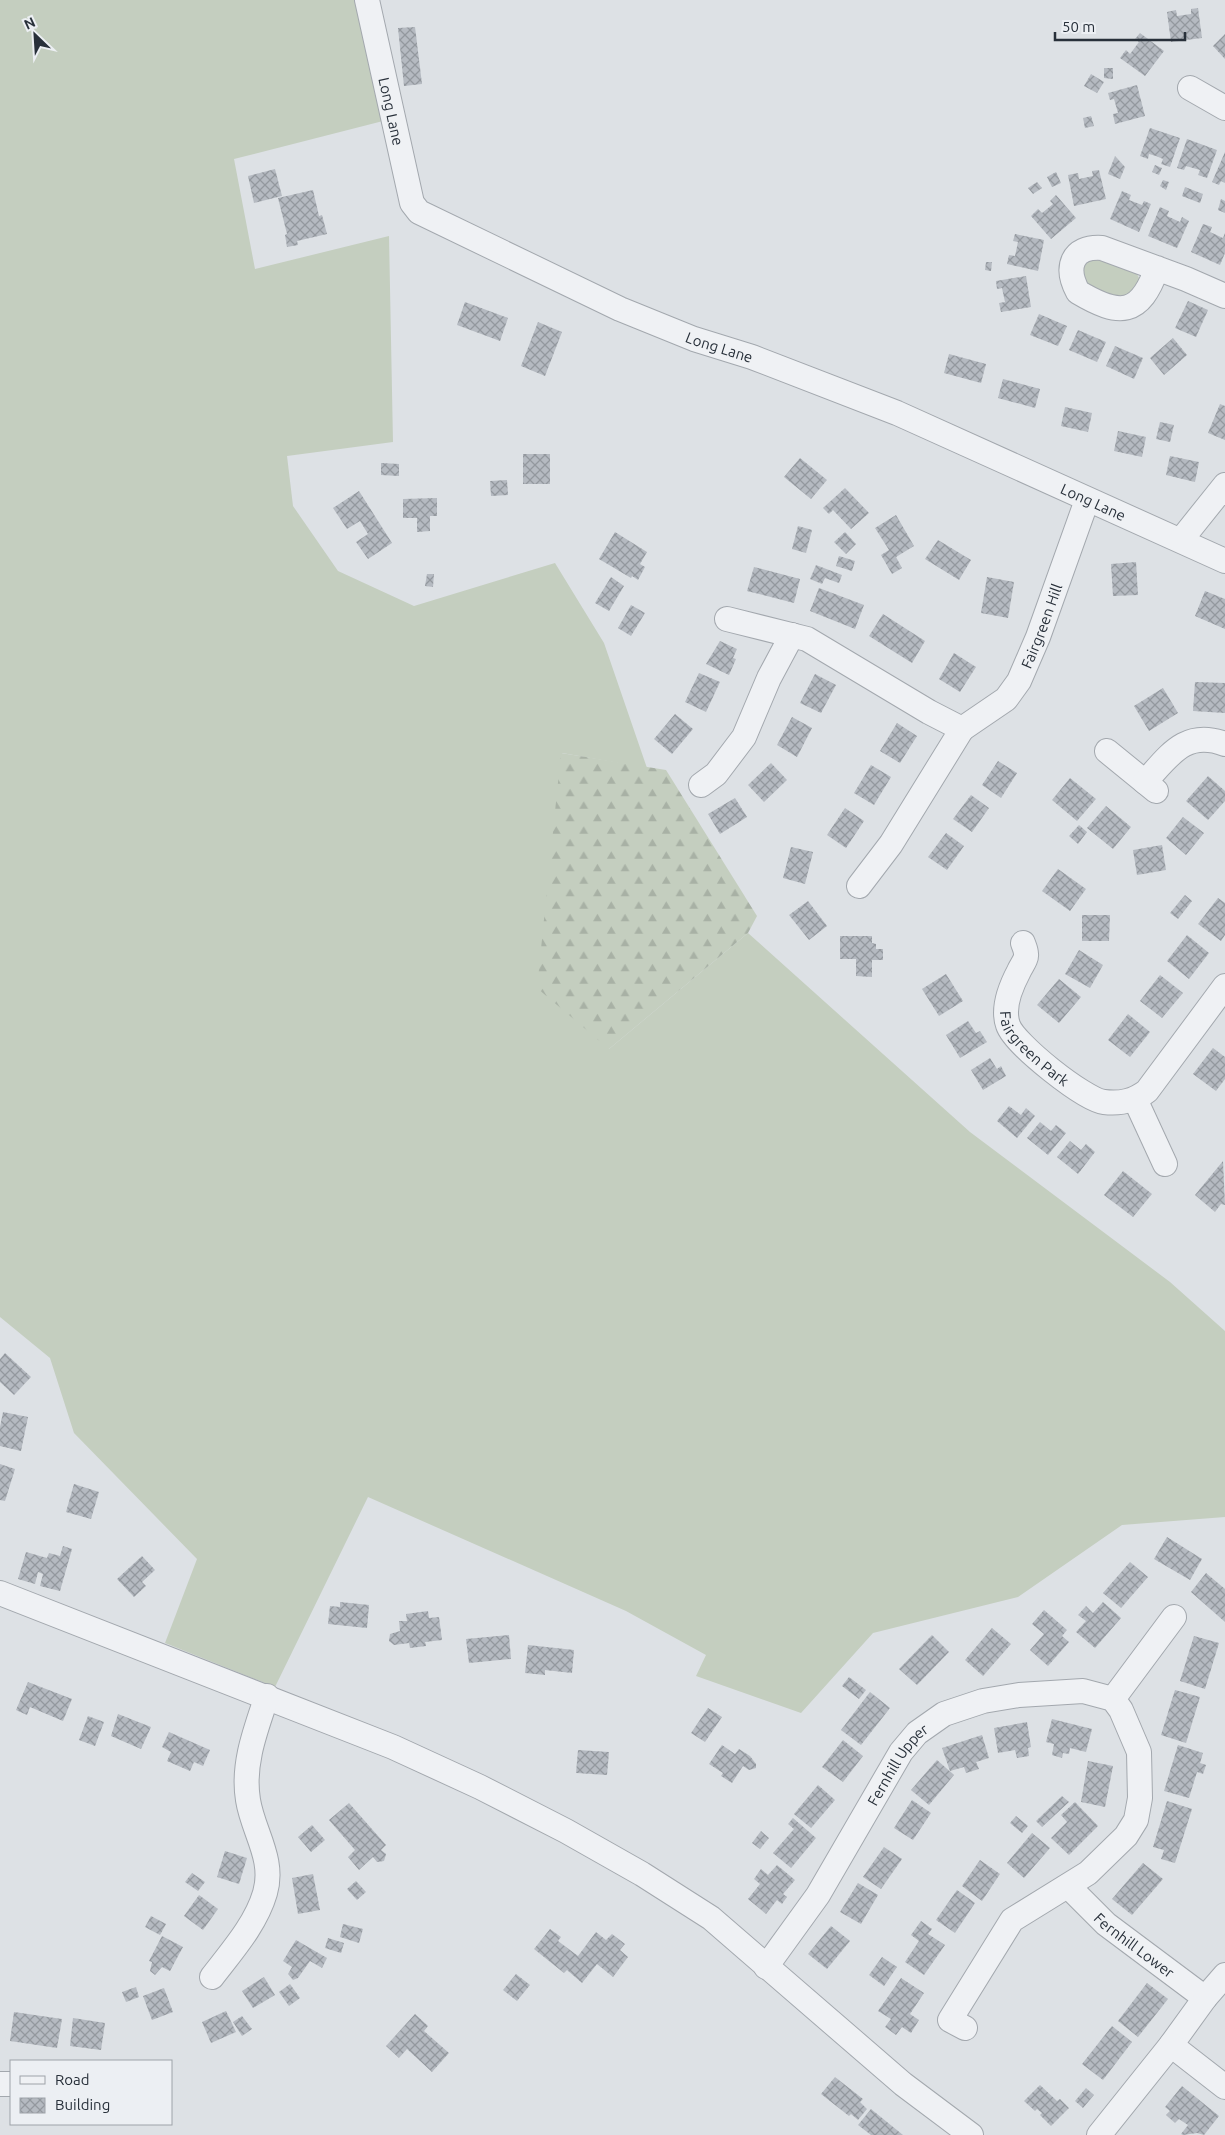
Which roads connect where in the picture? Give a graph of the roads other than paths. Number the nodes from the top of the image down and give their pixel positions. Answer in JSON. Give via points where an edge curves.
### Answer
{"nodes":[{"id":1,"x":367,"y":0,"type":"edge"},
{"id":2,"x":1190,"y":88,"type":"dead end"},
{"id":3,"x":1225,"y":108,"type":"edge"},
{"id":4,"x":1157,"y":268,"type":"dead end"},
{"id":5,"x":1225,"y":296,"type":"edge"},
{"id":6,"x":1225,"y":485,"type":"edge"},
{"id":7,"x":1087,"y":500,"type":"junction"},
{"id":8,"x":1181,"y":540,"type":"junction"},
{"id":9,"x":1225,"y":561,"type":"edge"},
{"id":10,"x":727,"y":619,"type":"dead end"},
{"id":11,"x":792,"y":635,"type":"junction"},
{"id":12,"x":962,"y":729,"type":"junction"},
{"id":13,"x":1225,"y":744,"type":"edge"},
{"id":14,"x":1107,"y":751,"type":"dead end"},
{"id":15,"x":701,"y":785,"type":"dead end"},
{"id":16,"x":859,"y":886,"type":"dead end"},
{"id":17,"x":1023,"y":943,"type":"dead end"},
{"id":18,"x":1225,"y":986,"type":"edge"},
{"id":19,"x":1135,"y":1100,"type":"junction"},
{"id":20,"x":1165,"y":1164,"type":"dead end"},
{"id":21,"x":0,"y":1592,"type":"edge"},
{"id":22,"x":1174,"y":1617,"type":"dead end"},
{"id":23,"x":267,"y":1696,"type":"junction"},
{"id":24,"x":1113,"y":1699,"type":"junction"},
{"id":25,"x":1068,"y":1886,"type":"junction"},
{"id":26,"x":766,"y":1967,"type":"junction"},
{"id":27,"x":1225,"y":1975,"type":"edge"},
{"id":28,"x":212,"y":1977,"type":"dead end"},
{"id":29,"x":1205,"y":1998,"type":"junction"},
{"id":30,"x":965,"y":2028,"type":"dead end"},
{"id":31,"x":1172,"y":2045,"type":"junction"},
{"id":32,"x":1225,"y":2087,"type":"edge"},
{"id":33,"x":971,"y":2135,"type":"edge"},
{"id":34,"x":1099,"y":2135,"type":"edge"}],
"edges":[{"from":1,"to":7,"type":"street","name":"Long Lane","via":[[412,204],[419,212],[620,309],[897,413]]},
{"from":2,"to":3,"type":"street"},
{"from":4,"to":5,"type":"street"},
{"from":6,"to":8,"type":"street"},
{"from":7,"to":8,"type":"street","name":"Long Lane"},
{"from":7,"to":12,"type":"street","name":"Fairgreen Hill","via":[[1019,682],[1006,699]]},
{"from":8,"to":9,"type":"street","name":"Long Lane"},
{"from":10,"to":11,"type":"street"},
{"from":11,"to":12,"type":"street","via":[[807,639]]},
{"from":11,"to":15,"type":"street","via":[[769,678],[744,737],[716,774]]},
{"from":12,"to":16,"type":"street","name":"Fairgreen Hill","via":[[891,844]]},
{"from":13,"to":14,"type":"street","via":[[1205,740],[1183,744],[1151,787]]},
{"from":17,"to":19,"type":"street","name":"Fairgreen Park","via":[[1027,955],[1006,1008],[1014,1038],[1091,1098],[1119,1103]]},
{"from":18,"to":19,"type":"street","via":[[1147,1091]]},
{"from":19,"to":20,"type":"street"},
{"from":21,"to":23,"type":"street"},
{"from":22,"to":24,"type":"street"},
{"from":23,"to":26,"type":"street","via":[[406,1752],[566,1831],[711,1918]]},
{"from":23,"to":28,"type":"street","via":[[252,1740],[247,1776],[248,1801],[263,1843],[268,1871],[265,1893],[254,1918]]},
{"from":24,"to":25,"type":"street","via":[[1139,1752],[1141,1774],[1136,1820],[1109,1855]]},
{"from":24,"to":26,"type":"street","name":"Fernhill Upper","via":[[1083,1691],[983,1701],[944,1714],[918,1733],[901,1752],[818,1895]]},
{"from":25,"to":29,"type":"street","name":"Fernhill Lower","via":[[1106,1924]]},
{"from":25,"to":30,"type":"street","via":[[1012,1920],[1004,1930],[950,2020]]},
{"from":26,"to":33,"type":"street","via":[[903,2084]]},
{"from":27,"to":29,"type":"street"},
{"from":29,"to":31,"type":"street"},
{"from":31,"to":32,"type":"street"},
{"from":31,"to":34,"type":"street"}]}
